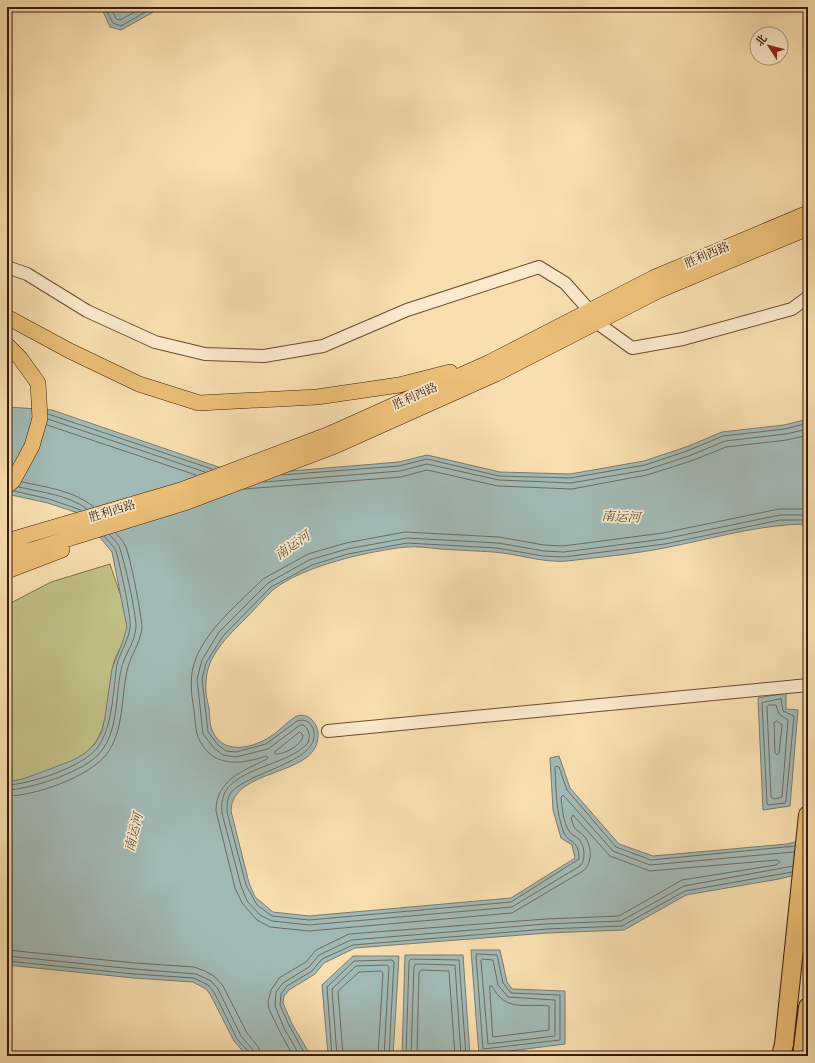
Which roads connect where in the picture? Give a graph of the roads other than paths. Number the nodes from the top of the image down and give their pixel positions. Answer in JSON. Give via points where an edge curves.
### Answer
{"nodes":[{"id":1,"x":808,"y":213,"type":"edge"},
{"id":2,"x":808,"y":228,"type":"edge"},
{"id":3,"x":7,"y":267,"type":"edge"},
{"id":4,"x":808,"y":297,"type":"edge"},
{"id":5,"x":593,"y":316,"type":"junction"},
{"id":6,"x":13,"y":320,"type":"edge"},
{"id":7,"x":7,"y":345,"type":"edge"},
{"id":8,"x":490,"y":362,"type":"junction"},
{"id":9,"x":7,"y":486,"type":"edge"},
{"id":10,"x":187,"y":502,"type":"junction"},
{"id":11,"x":7,"y":541,"type":"edge"},
{"id":12,"x":7,"y":556,"type":"edge"},
{"id":13,"x":7,"y":571,"type":"edge"},
{"id":14,"x":808,"y":685,"type":"edge"},
{"id":15,"x":328,"y":731,"type":"dead end"},
{"id":16,"x":808,"y":815,"type":"edge"},
{"id":17,"x":808,"y":1007,"type":"edge"},
{"id":18,"x":783,"y":1052,"type":"edge"},
{"id":19,"x":802,"y":1056,"type":"edge"}],
"edges":[{"from":1,"to":5,"type":"main road","name":"胜利西路","via":[[653,278]]},
{"from":2,"to":5,"type":"main road","name":"胜利西路"},
{"from":3,"to":5,"type":"street","via":[[27,274],[87,311],[155,342],[205,354],[264,356],[323,346],[407,310],[539,267],[565,283]]},
{"from":4,"to":5,"type":"street","via":[[792,309],[683,339],[632,348]]},
{"from":5,"to":8,"type":"main road","name":"胜利西路"},
{"from":5,"to":10,"type":"main road","name":"胜利西路","via":[[496,374],[335,446]]},
{"from":6,"to":8,"type":"main road","via":[[139,384],[199,403],[325,396],[399,385]]},
{"from":7,"to":9,"type":"main road","via":[[20,358],[38,384],[40,418],[32,446],[13,481]]},
{"from":8,"to":11,"type":"main road","name":"胜利西路","via":[[327,435],[181,490]]},
{"from":10,"to":12,"type":"main road","name":"胜利西路"},
{"from":10,"to":13,"type":"main road"},
{"from":14,"to":15,"type":"street"},
{"from":16,"to":18,"type":"highway"},
{"from":17,"to":19,"type":"highway"}]}
